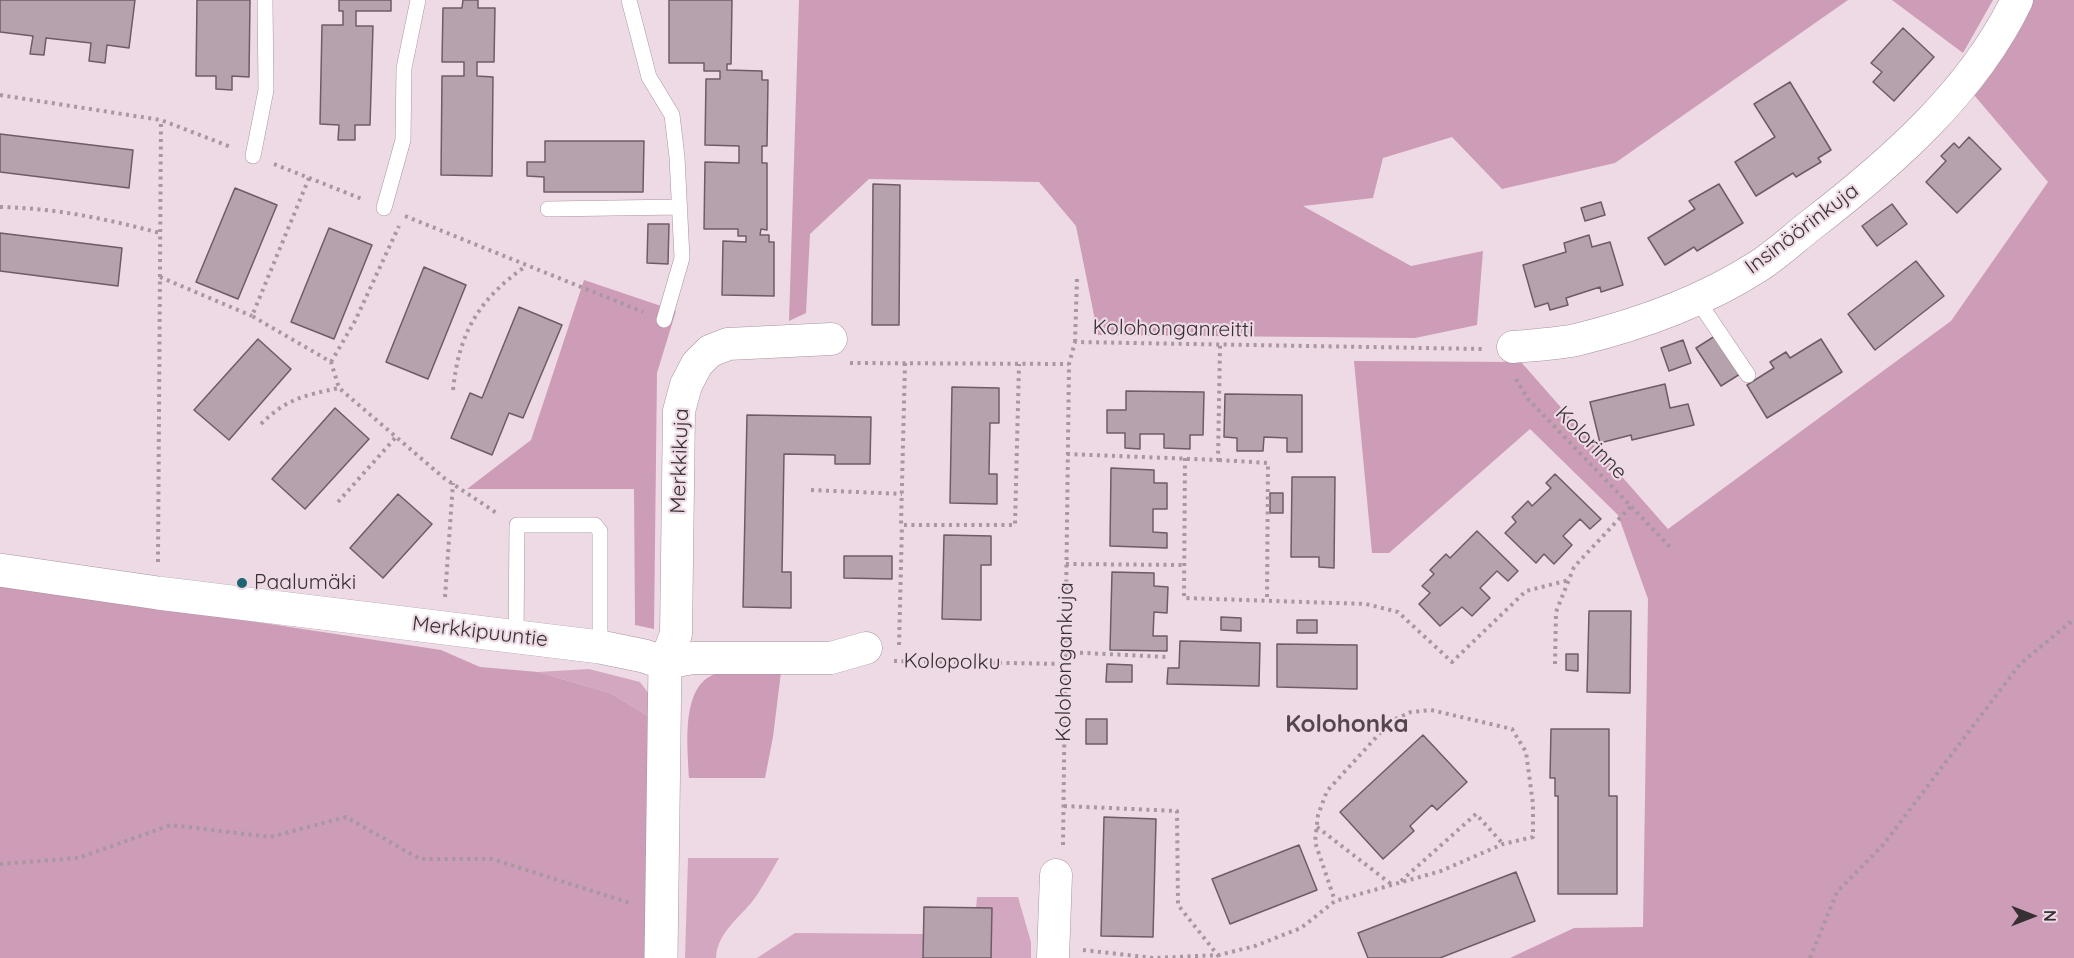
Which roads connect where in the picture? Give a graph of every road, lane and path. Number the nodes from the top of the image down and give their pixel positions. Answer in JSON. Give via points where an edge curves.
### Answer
{"nodes":[{"id":1,"x":265,"y":0,"type":"edge"},
{"id":2,"x":418,"y":0,"type":"edge"},
{"id":3,"x":629,"y":0,"type":"edge"},
{"id":4,"x":2017,"y":0,"type":"edge"},
{"id":5,"x":161,"y":120,"type":"dead end"},
{"id":6,"x":254,"y":156,"type":"dead end"},
{"id":7,"x":309,"y":178,"type":"dead end"},
{"id":8,"x":0,"y":207,"type":"edge"},
{"id":9,"x":680,"y":207,"type":"junction"},
{"id":10,"x":384,"y":208,"type":"dead end"},
{"id":11,"x":548,"y":209,"type":"dead end"},
{"id":12,"x":404,"y":216,"type":"dead end"},
{"id":13,"x":160,"y":233,"type":"junction"},
{"id":14,"x":527,"y":265,"type":"dead end"},
{"id":15,"x":160,"y":277,"type":"junction"},
{"id":16,"x":1077,"y":278,"type":"dead end"},
{"id":17,"x":1696,"y":298,"type":"junction"},
{"id":18,"x":252,"y":316,"type":"junction"},
{"id":19,"x":664,"y":320,"type":"dead end"},
{"id":20,"x":1076,"y":342,"type":"junction"},
{"id":21,"x":1220,"y":345,"type":"junction"},
{"id":22,"x":1513,"y":347,"type":"junction"},
{"id":23,"x":839,"y":351,"type":"joint"},
{"id":24,"x":331,"y":362,"type":"junction"},
{"id":25,"x":905,"y":363,"type":"junction"},
{"id":26,"x":1019,"y":364,"type":"junction"},
{"id":27,"x":1069,"y":364,"type":"junction"},
{"id":28,"x":1748,"y":375,"type":"dead end"},
{"id":29,"x":339,"y":388,"type":"junction"},
{"id":30,"x":453,"y":390,"type":"dead end"},
{"id":31,"x":261,"y":424,"type":"dead end"},
{"id":32,"x":396,"y":437,"type":"junction"},
{"id":33,"x":1067,"y":453,"type":"junction"},
{"id":34,"x":1185,"y":458,"type":"junction"},
{"id":35,"x":1217,"y":460,"type":"junction"},
{"id":36,"x":453,"y":483,"type":"junction"},
{"id":37,"x":811,"y":490,"type":"dead end"},
{"id":38,"x":902,"y":494,"type":"junction"},
{"id":39,"x":338,"y":502,"type":"dead end"},
{"id":40,"x":1631,"y":506,"type":"junction"},
{"id":41,"x":517,"y":525,"type":"junction"},
{"id":42,"x":902,"y":525,"type":"junction"},
{"id":43,"x":1672,"y":549,"type":"dead end"},
{"id":44,"x":1066,"y":564,"type":"junction"},
{"id":45,"x":1184,"y":565,"type":"junction"},
{"id":46,"x":0,"y":570,"type":"edge"},
{"id":47,"x":1569,"y":580,"type":"junction"},
{"id":48,"x":158,"y":592,"type":"junction"},
{"id":49,"x":445,"y":598,"type":"dead end"},
{"id":50,"x":1267,"y":601,"type":"junction"},
{"id":51,"x":2074,"y":619,"type":"edge"},
{"id":52,"x":516,"y":637,"type":"junction"},
{"id":53,"x":600,"y":647,"type":"junction"},
{"id":54,"x":866,"y":648,"type":"joint"},
{"id":55,"x":1065,"y":652,"type":"junction"},
{"id":56,"x":1166,"y":657,"type":"dead end"},
{"id":57,"x":899,"y":661,"type":"junction"},
{"id":58,"x":665,"y":663,"type":"junction"},
{"id":59,"x":1065,"y":663,"type":"junction"},
{"id":60,"x":1555,"y":664,"type":"dead end"},
{"id":61,"x":1064,"y":806,"type":"junction"},
{"id":62,"x":1317,"y":827,"type":"junction"},
{"id":63,"x":1503,"y":844,"type":"junction"},
{"id":64,"x":0,"y":864,"type":"edge"},
{"id":65,"x":1056,"y":874,"type":"joint"},
{"id":66,"x":1400,"y":882,"type":"junction"},
{"id":67,"x":1390,"y":884,"type":"junction"},
{"id":68,"x":1335,"y":901,"type":"junction"},
{"id":69,"x":662,"y":915,"type":"junction"},
{"id":70,"x":1066,"y":954,"type":"edge"},
{"id":71,"x":1173,"y":957,"type":"edge"},
{"id":72,"x":1219,"y":957,"type":"edge"},
{"id":73,"x":661,"y":958,"type":"edge"},
{"id":74,"x":1810,"y":958,"type":"edge"}],
"edges":[{"from":1,"to":6,"type":"lane","via":[[266,90]]},
{"from":2,"to":10,"type":"lane","via":[[404,68],[403,140]]},
{"from":3,"to":9,"type":"lane","via":[[649,77],[672,115]]},
{"from":4,"to":17,"type":"street","name":"Insinöörinkuja","via":[[1980,65],[1893,156],[1757,267]]},
{"from":5,"to":13,"type":"path"},
{"from":7,"to":18,"type":"path"},
{"from":8,"to":13,"type":"path","via":[[36,208],[106,219]]},
{"from":9,"to":11,"type":"lane"},
{"from":9,"to":19,"type":"lane","via":[[682,258]]},
{"from":12,"to":24,"type":"path","via":[[355,321]]},
{"from":13,"to":15,"type":"path"},
{"from":14,"to":30,"type":"path","via":[[500,284],[478,310],[465,337]]},
{"from":15,"to":18,"type":"path"},
{"from":15,"to":48,"type":"path"},
{"from":16,"to":20,"type":"path"},
{"from":17,"to":22,"type":"street","name":"Insinöörinkuja","via":[[1645,319],[1575,340]]},
{"from":17,"to":28,"type":"lane"},
{"from":18,"to":24,"type":"path"},
{"from":20,"to":21,"type":"path","name":"Kolohonganreitti"},
{"from":20,"to":27,"type":"path","name":"Kolohonganreitti"},
{"from":21,"to":22,"type":"path","name":"Kolohonganreitti","via":[[1460,350]]},
{"from":21,"to":35,"type":"path"},
{"from":22,"to":40,"type":"path","name":"Kolorinne","via":[[1513,375],[1528,399]]},
{"from":23,"to":25,"type":"path"},
{"from":23,"to":58,"type":"street","name":"Merkkikuja","via":[[728,344],[711,351],[686,385],[679,411],[676,634]]},
{"from":24,"to":29,"type":"path"},
{"from":25,"to":26,"type":"path"},
{"from":25,"to":38,"type":"path"},
{"from":26,"to":27,"type":"path"},
{"from":26,"to":42,"type":"path","via":[[1015,525]]},
{"from":27,"to":33,"type":"path","name":"Kolohongankuja"},
{"from":29,"to":31,"type":"path","via":[[278,406]]},
{"from":29,"to":32,"type":"path"},
{"from":32,"to":36,"type":"path"},
{"from":32,"to":39,"type":"path"},
{"from":33,"to":34,"type":"path"},
{"from":33,"to":44,"type":"path","name":"Kolohongankuja"},
{"from":34,"to":35,"type":"path"},
{"from":34,"to":45,"type":"path"},
{"from":35,"to":50,"type":"path","via":[[1268,463]]},
{"from":36,"to":41,"type":"path"},
{"from":36,"to":49,"type":"path"},
{"from":37,"to":38,"type":"path"},
{"from":38,"to":42,"type":"path"},
{"from":40,"to":43,"type":"path","name":"Kolorinne"},
{"from":40,"to":47,"type":"path","via":[[1574,567]]},
{"from":41,"to":52,"type":"lane"},
{"from":41,"to":53,"type":"lane","via":[[599,527]]},
{"from":42,"to":57,"type":"path"},
{"from":44,"to":45,"type":"path"},
{"from":44,"to":55,"type":"path","name":"Kolohongankuja"},
{"from":45,"to":50,"type":"path","via":[[1184,598]]},
{"from":46,"to":48,"type":"street","name":"Merkkipuuntie"},
{"from":47,"to":50,"type":"path","via":[[1526,591],[1452,662],[1398,612],[1366,604]]},
{"from":47,"to":60,"type":"path","via":[[1556,612]]},
{"from":48,"to":52,"type":"street","name":"Merkkipuuntie"},
{"from":51,"to":74,"type":"path","via":[[2020,663],[1883,845],[1837,892]]},
{"from":52,"to":53,"type":"street","name":"Merkkipuuntie"},
{"from":53,"to":58,"type":"street","name":"Merkkipuuntie"},
{"from":54,"to":57,"type":"path","name":"Kolopolku"},
{"from":54,"to":58,"type":"street","via":[[831,658],[693,658]]},
{"from":55,"to":56,"type":"path"},
{"from":55,"to":59,"type":"path","name":"Kolohongankuja"},
{"from":57,"to":59,"type":"path","name":"Kolopolku"},
{"from":58,"to":69,"type":"street"},
{"from":59,"to":61,"type":"path","name":"Kolohongankuja"},
{"from":61,"to":65,"type":"path","name":"Kolohongankuja","via":[[1063,848]]},
{"from":61,"to":72,"type":"path","via":[[1177,811],[1178,905]]},
{"from":62,"to":63,"type":"path","via":[[1327,791],[1371,741],[1391,721],[1411,711],[1431,710],[1512,729],[1526,752],[1533,837]]},
{"from":62,"to":67,"type":"path"},
{"from":62,"to":68,"type":"path","via":[[1315,842]]},
{"from":63,"to":66,"type":"path","via":[[1442,871]]},
{"from":63,"to":66,"type":"path","via":[[1476,814]]},
{"from":64,"to":69,"type":"path","via":[[78,858],[171,825],[270,837],[346,817],[420,859],[492,859]]},
{"from":65,"to":70,"type":"street"},
{"from":66,"to":67,"type":"path"},
{"from":67,"to":68,"type":"path"},
{"from":68,"to":72,"type":"path","via":[[1301,928]]},
{"from":69,"to":73,"type":"street"},
{"from":70,"to":71,"type":"path"},
{"from":71,"to":72,"type":"path"}]}
